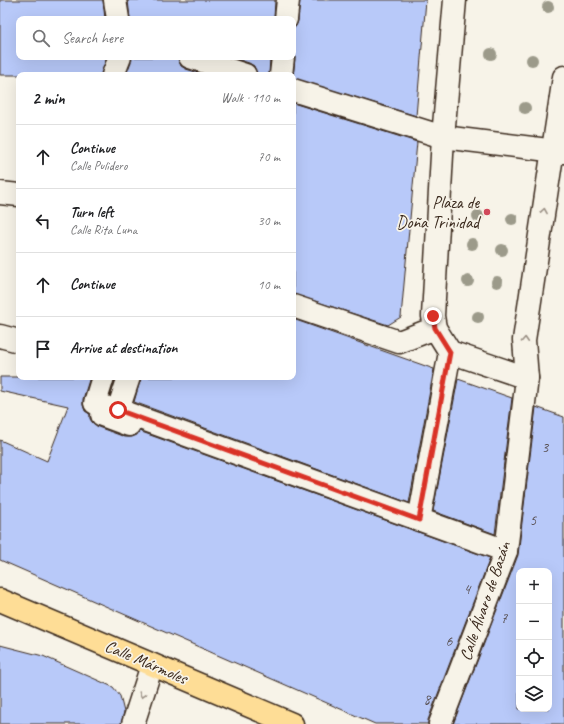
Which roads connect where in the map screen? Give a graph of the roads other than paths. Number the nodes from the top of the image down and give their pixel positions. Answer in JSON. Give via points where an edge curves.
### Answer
{"nodes":[{"id":1,"x":115,"y":0,"type":"edge"},
{"id":2,"x":288,"y":0,"type":"edge"},
{"id":3,"x":455,"y":0,"type":"edge"},
{"id":4,"x":118,"y":16,"type":"edge"},
{"id":5,"x":286,"y":16,"type":"edge"},
{"id":6,"x":119,"y":60,"type":"edge"},
{"id":7,"x":199,"y":60,"type":"edge"},
{"id":8,"x":283,"y":60,"type":"edge"},
{"id":9,"x":114,"y":72,"type":"edge"},
{"id":10,"x":236,"y":72,"type":"edge"},
{"id":11,"x":281,"y":72,"type":"edge"},
{"id":12,"x":564,"y":77,"type":"edge"},
{"id":13,"x":296,"y":91,"type":"edge"},
{"id":14,"x":443,"y":136,"type":"junction"},
{"id":15,"x":559,"y":151,"type":"edge"},
{"id":16,"x":0,"y":193,"type":"edge"},
{"id":17,"x":16,"y":195,"type":"edge"},
{"id":18,"x":296,"y":307,"type":"edge"},
{"id":19,"x":435,"y":328,"type":"junction"},
{"id":20,"x":0,"y":336,"type":"edge"},
{"id":21,"x":16,"y":340,"type":"edge"},
{"id":22,"x":450,"y":352,"type":"junction"},
{"id":23,"x":527,"y":378,"type":"junction"},
{"id":24,"x":103,"y":380,"type":"edge"},
{"id":25,"x":128,"y":380,"type":"edge"},
{"id":26,"x":143,"y":380,"type":"edge"},
{"id":27,"x":419,"y":520,"type":"junction"},
{"id":28,"x":506,"y":551,"type":"junction"},
{"id":29,"x":0,"y":600,"type":"edge"},
{"id":30,"x":152,"y":665,"type":"junction"},
{"id":31,"x":133,"y":724,"type":"edge"},
{"id":32,"x":292,"y":724,"type":"edge"},
{"id":33,"x":440,"y":724,"type":"edge"}],
"edges":[{"from":1,"to":4,"type":"street"},
{"from":2,"to":5,"type":"street"},
{"from":3,"to":14,"type":"street"},
{"from":6,"to":9,"type":"street"},
{"from":7,"to":10,"type":"street"},
{"from":8,"to":11,"type":"street"},
{"from":12,"to":15,"type":"street"},
{"from":13,"to":14,"type":"street"},
{"from":14,"to":15,"type":"street"},
{"from":14,"to":19,"type":"street","via":[[433,316]]},
{"from":23,"to":15,"type":"street","one_way":true,"via":[[524,340]]},
{"from":16,"to":17,"type":"street"},
{"from":18,"to":19,"type":"street","via":[[399,342]]},
{"from":19,"to":22,"type":"street"},
{"from":20,"to":21,"type":"street"},
{"from":22,"to":23,"type":"street"},
{"from":22,"to":27,"type":"street"},
{"from":23,"to":28,"type":"street","name":"Calle Álvaro de Bazán"},
{"from":24,"to":26,"type":"street","via":[[95,403],[104,406],[102,415],[129,425]]},
{"from":25,"to":27,"type":"street","via":[[118,410]]},
{"from":27,"to":28,"type":"street"},
{"from":28,"to":33,"type":"street","name":"Calle Álvaro de Bazán"},
{"from":29,"to":30,"type":"main road","name":"Calle Mármoles"},
{"from":30,"to":31,"type":"street","one_way":true},
{"from":30,"to":32,"type":"main road","name":"Calle Mármoles"}]}
